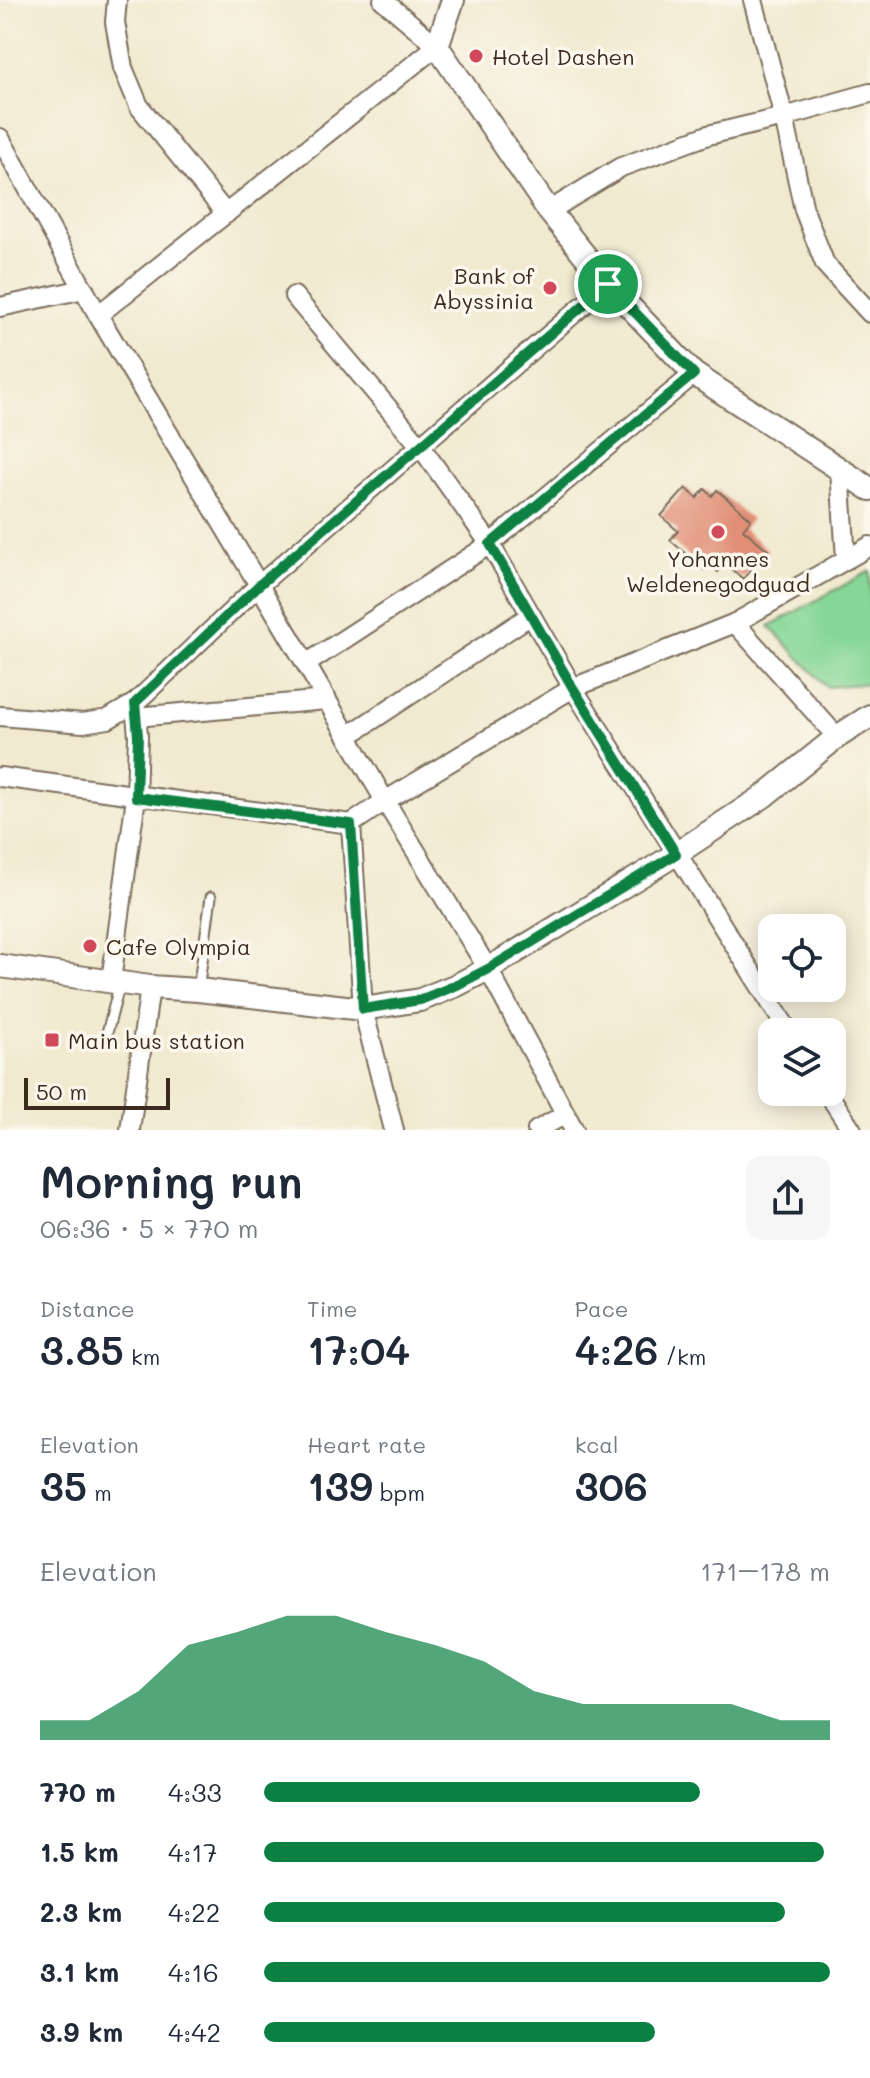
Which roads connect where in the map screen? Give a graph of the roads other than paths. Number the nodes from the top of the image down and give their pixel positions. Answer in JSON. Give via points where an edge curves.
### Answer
{"nodes":[{"id":1,"x":117,"y":0,"type":"edge"},
{"id":2,"x":383,"y":0,"type":"edge"},
{"id":3,"x":453,"y":0,"type":"edge"},
{"id":4,"x":753,"y":0,"type":"edge"},
{"id":5,"x":437,"y":46,"type":"junction"},
{"id":6,"x":870,"y":93,"type":"edge"},
{"id":7,"x":784,"y":117,"type":"junction"},
{"id":8,"x":0,"y":138,"type":"edge"},
{"id":9,"x":549,"y":211,"type":"junction"},
{"id":10,"x":226,"y":214,"type":"junction"},
{"id":11,"x":608,"y":284,"type":"junction"},
{"id":12,"x":84,"y":289,"type":"junction"},
{"id":13,"x":294,"y":296,"type":"dead end"},
{"id":14,"x":0,"y":307,"type":"edge"},
{"id":15,"x":870,"y":313,"type":"edge"},
{"id":16,"x":98,"y":315,"type":"junction"},
{"id":17,"x":694,"y":374,"type":"junction"},
{"id":18,"x":421,"y":447,"type":"junction"},
{"id":19,"x":840,"y":470,"type":"junction"},
{"id":20,"x":870,"y":489,"type":"edge"},
{"id":21,"x":490,"y":544,"type":"junction"},
{"id":22,"x":870,"y":546,"type":"edge"},
{"id":23,"x":846,"y":559,"type":"junction"},
{"id":24,"x":258,"y":586,"type":"junction"},
{"id":25,"x":531,"y":615,"type":"junction"},
{"id":26,"x":735,"y":623,"type":"junction"},
{"id":27,"x":306,"y":664,"type":"junction"},
{"id":28,"x":573,"y":688,"type":"junction"},
{"id":29,"x":327,"y":700,"type":"junction"},
{"id":30,"x":135,"y":710,"type":"junction"},
{"id":31,"x":0,"y":716,"type":"edge"},
{"id":32,"x":870,"y":716,"type":"edge"},
{"id":33,"x":348,"y":736,"type":"junction"},
{"id":34,"x":837,"y":737,"type":"junction"},
{"id":35,"x":0,"y":777,"type":"edge"},
{"id":36,"x":136,"y":797,"type":"junction"},
{"id":37,"x":385,"y":801,"type":"junction"},
{"id":38,"x":351,"y":824,"type":"junction"},
{"id":39,"x":676,"y":854,"type":"junction"},
{"id":40,"x":211,"y":897,"type":"dead end"},
{"id":41,"x":0,"y":966,"type":"edge"},
{"id":42,"x":488,"y":969,"type":"junction"},
{"id":43,"x":115,"y":982,"type":"junction"},
{"id":44,"x":150,"y":987,"type":"junction"},
{"id":45,"x":198,"y":990,"type":"junction"},
{"id":46,"x":363,"y":1009,"type":"junction"},
{"id":47,"x":780,"y":1018,"type":"edge"},
{"id":48,"x":107,"y":1033,"type":"dead end"},
{"id":49,"x":836,"y":1106,"type":"edge"},
{"id":50,"x":569,"y":1122,"type":"edge"},
{"id":51,"x":130,"y":1130,"type":"edge"},
{"id":52,"x":394,"y":1130,"type":"edge"},
{"id":53,"x":537,"y":1130,"type":"edge"},
{"id":54,"x":852,"y":1130,"type":"edge"}],
"edges":[{"from":1,"to":10,"type":"street","via":[[123,68],[139,106]]},
{"from":2,"to":5,"type":"street"},
{"from":3,"to":5,"type":"street"},
{"from":4,"to":7,"type":"street"},
{"from":5,"to":9,"type":"street"},
{"from":5,"to":10,"type":"street"},
{"from":6,"to":7,"type":"street"},
{"from":7,"to":9,"type":"street","via":[[708,135],[621,167]]},
{"from":7,"to":15,"type":"street","via":[[804,210],[825,264]]},
{"from":8,"to":12,"type":"street"},
{"from":9,"to":11,"type":"street"},
{"from":10,"to":16,"type":"street"},
{"from":11,"to":17,"type":"street"},
{"from":11,"to":18,"type":"street"},
{"from":12,"to":14,"type":"street"},
{"from":12,"to":16,"type":"street"},
{"from":13,"to":18,"type":"street"},
{"from":16,"to":24,"type":"street"},
{"from":17,"to":19,"type":"street"},
{"from":17,"to":21,"type":"street"},
{"from":18,"to":21,"type":"street"},
{"from":18,"to":24,"type":"street"},
{"from":19,"to":20,"type":"street"},
{"from":19,"to":23,"type":"street"},
{"from":21,"to":25,"type":"street"},
{"from":21,"to":27,"type":"street"},
{"from":22,"to":23,"type":"street"},
{"from":23,"to":26,"type":"street"},
{"from":24,"to":27,"type":"street"},
{"from":24,"to":30,"type":"street"},
{"from":25,"to":28,"type":"street"},
{"from":25,"to":33,"type":"street"},
{"from":26,"to":28,"type":"street"},
{"from":26,"to":34,"type":"street"},
{"from":27,"to":29,"type":"street"},
{"from":28,"to":37,"type":"street"},
{"from":28,"to":39,"type":"street"},
{"from":29,"to":30,"type":"street"},
{"from":29,"to":33,"type":"street"},
{"from":30,"to":31,"type":"street","via":[[83,723]]},
{"from":30,"to":36,"type":"street"},
{"from":32,"to":34,"type":"street"},
{"from":33,"to":37,"type":"street"},
{"from":34,"to":39,"type":"street","via":[[764,796]]},
{"from":35,"to":36,"type":"street"},
{"from":36,"to":38,"type":"street"},
{"from":36,"to":43,"type":"street"},
{"from":37,"to":38,"type":"street"},
{"from":37,"to":42,"type":"street"},
{"from":38,"to":46,"type":"street"},
{"from":39,"to":42,"type":"street"},
{"from":39,"to":47,"type":"street"},
{"from":40,"to":45,"type":"lane"},
{"from":41,"to":43,"type":"street"},
{"from":42,"to":46,"type":"street","via":[[420,1000]]},
{"from":42,"to":50,"type":"street"},
{"from":43,"to":44,"type":"street"},
{"from":43,"to":48,"type":"lane"},
{"from":44,"to":45,"type":"street"},
{"from":44,"to":51,"type":"street"},
{"from":45,"to":46,"type":"street"},
{"from":46,"to":52,"type":"street"},
{"from":49,"to":54,"type":"street"},
{"from":50,"to":53,"type":"street"}]}
